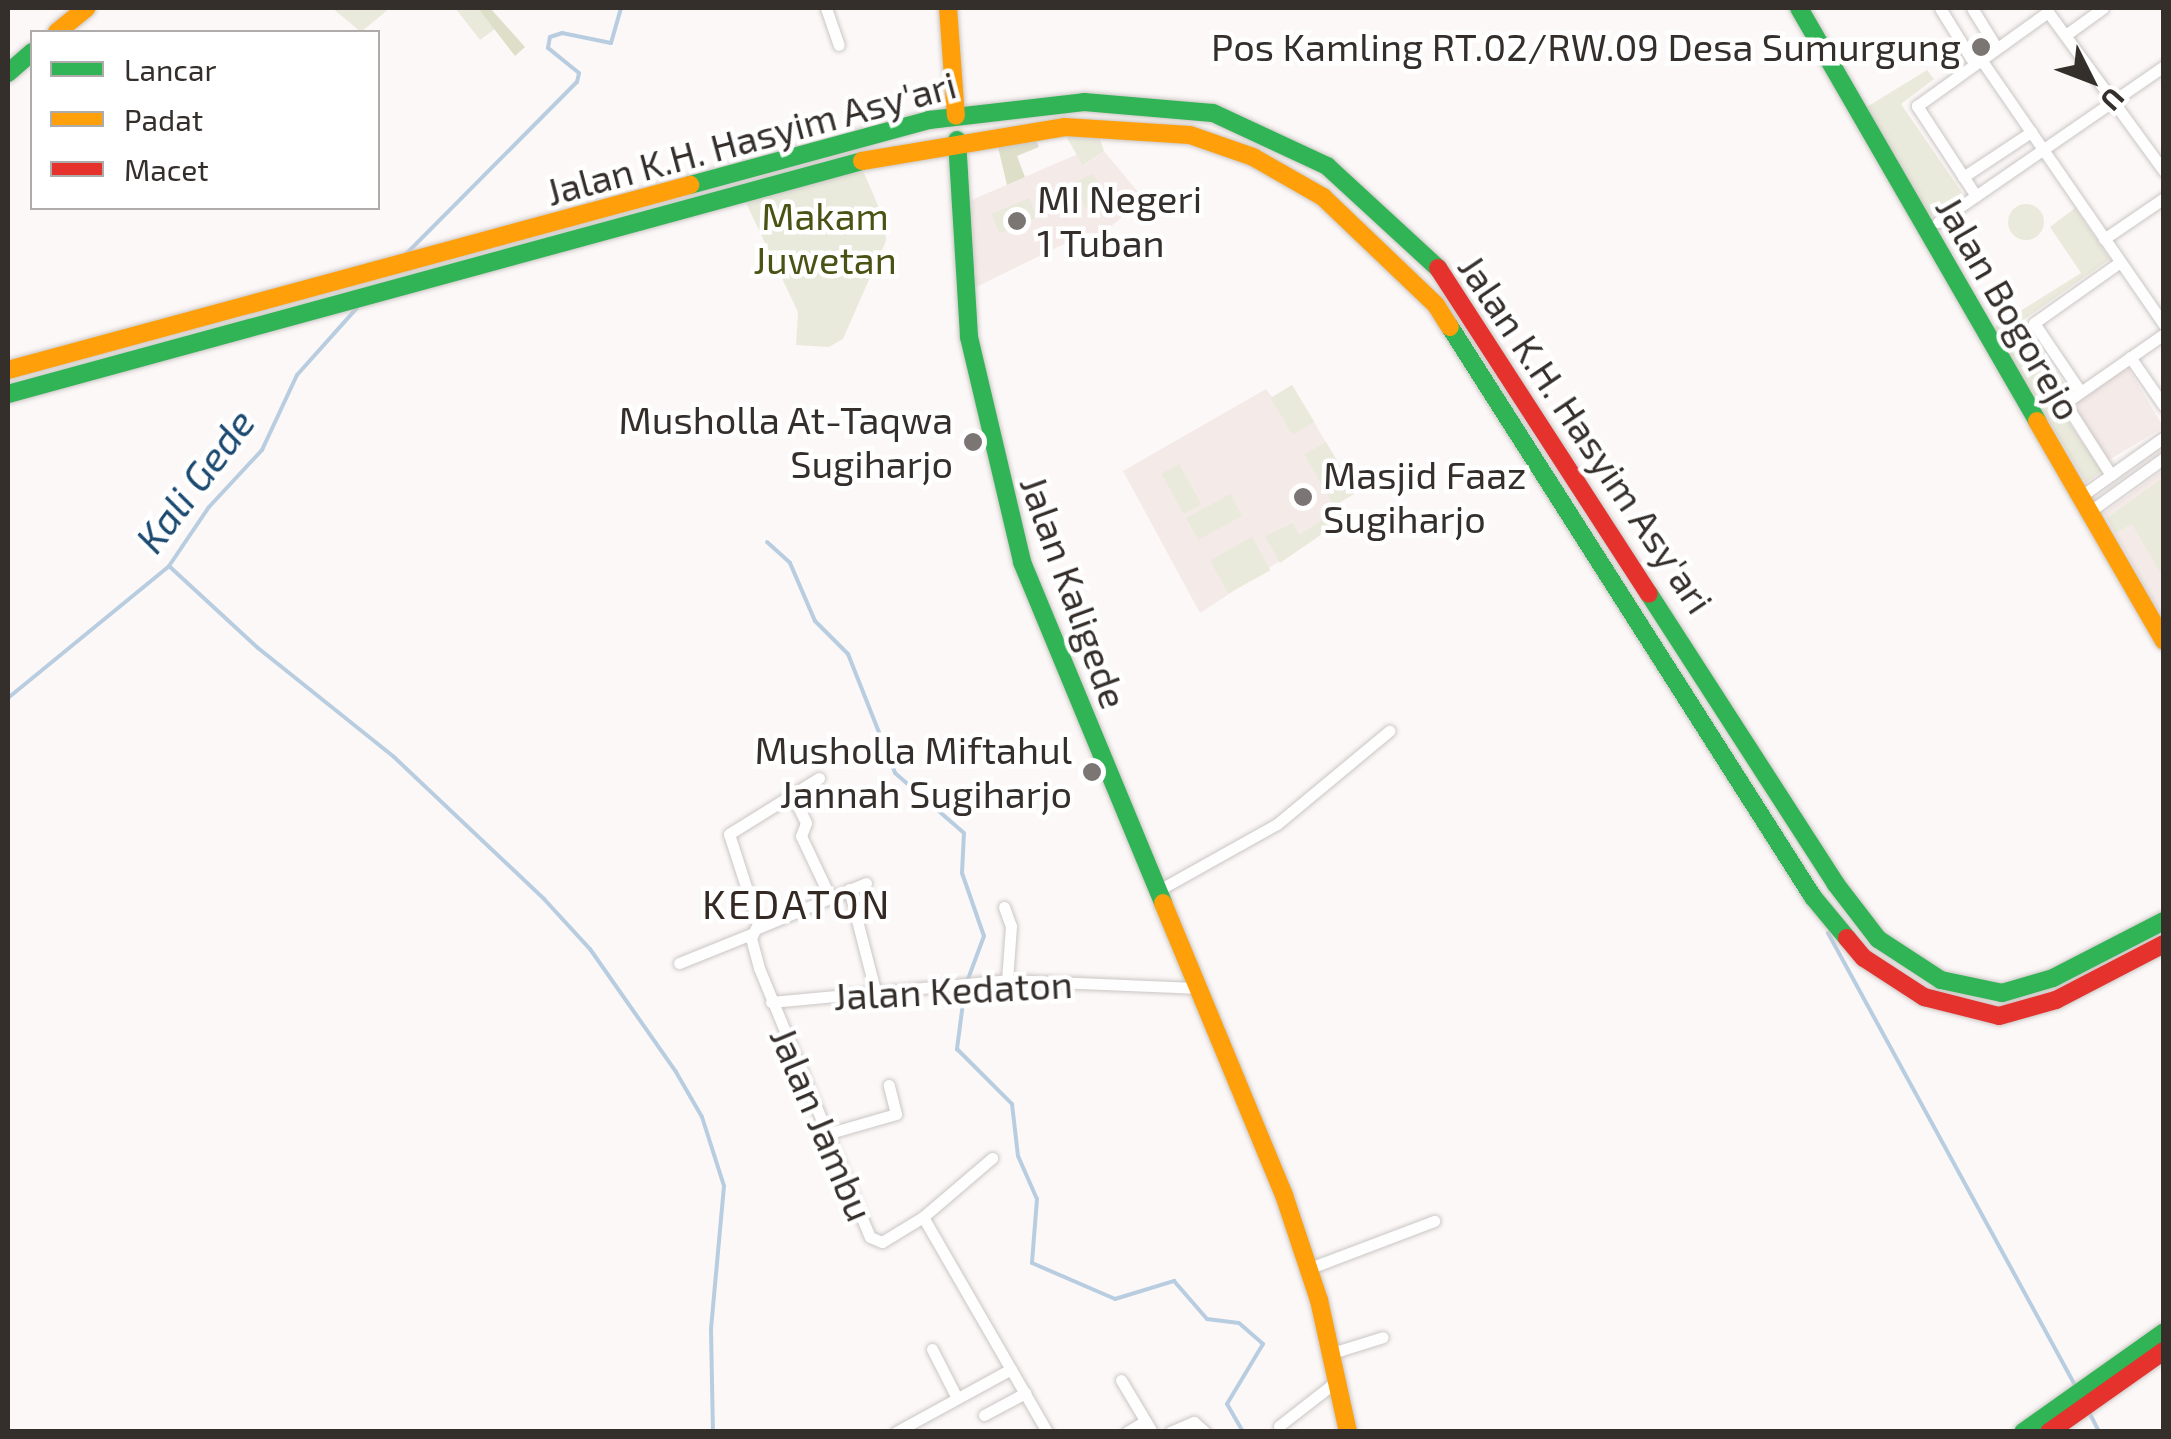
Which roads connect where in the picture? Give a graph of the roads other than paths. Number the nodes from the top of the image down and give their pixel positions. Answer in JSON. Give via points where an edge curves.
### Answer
{"nodes":[{"id":1,"x":87,"y":8,"type":"edge"},
{"id":2,"x":826,"y":8,"type":"edge"},
{"id":3,"x":948,"y":8,"type":"edge"},
{"id":4,"x":1799,"y":8,"type":"edge"},
{"id":5,"x":1940,"y":8,"type":"edge"},
{"id":6,"x":1972,"y":8,"type":"edge"},
{"id":7,"x":2103,"y":8,"type":"edge"},
{"id":8,"x":59,"y":30,"type":"edge"},
{"id":9,"x":2066,"y":34,"type":"junction"},
{"id":10,"x":839,"y":46,"type":"dead end"},
{"id":11,"x":1996,"y":47,"type":"junction"},
{"id":12,"x":30,"y":54,"type":"edge"},
{"id":13,"x":1977,"y":61,"type":"junction"},
{"id":14,"x":2164,"y":66,"type":"edge"},
{"id":15,"x":8,"y":73,"type":"edge"},
{"id":16,"x":2114,"y":100,"type":"junction"},
{"id":17,"x":956,"y":116,"type":"junction"},
{"id":18,"x":2031,"y":132,"type":"junction"},
{"id":19,"x":958,"y":140,"type":"junction"},
{"id":20,"x":2043,"y":150,"type":"junction"},
{"id":21,"x":839,"y":166,"type":"junction"},
{"id":22,"x":2162,"y":167,"type":"edge"},
{"id":23,"x":1964,"y":178,"type":"junction"},
{"id":24,"x":704,"y":184,"type":"junction"},
{"id":25,"x":1976,"y":196,"type":"junction"},
{"id":26,"x":2164,"y":198,"type":"edge"},
{"id":27,"x":1938,"y":222,"type":"dead end"},
{"id":28,"x":2104,"y":239,"type":"junction"},
{"id":29,"x":2120,"y":262,"type":"junction"},
{"id":30,"x":2164,"y":324,"type":"edge"},
{"id":31,"x":1484,"y":331,"type":"junction"},
{"id":32,"x":2164,"y":334,"type":"edge"},
{"id":33,"x":2130,"y":357,"type":"junction"},
{"id":34,"x":8,"y":370,"type":"edge"},
{"id":35,"x":2080,"y":391,"type":"junction"},
{"id":36,"x":8,"y":394,"type":"edge"},
{"id":37,"x":2164,"y":406,"type":"edge"},
{"id":38,"x":2164,"y":437,"type":"edge"},
{"id":39,"x":1534,"y":455,"type":"junction"},
{"id":40,"x":2164,"y":458,"type":"edge"},
{"id":41,"x":1573,"y":468,"type":"junction"},
{"id":42,"x":2112,"y":475,"type":"junction"},
{"id":43,"x":2085,"y":504,"type":"junction"},
{"id":44,"x":1627,"y":603,"type":"junction"},
{"id":45,"x":2164,"y":641,"type":"edge"},
{"id":46,"x":1390,"y":731,"type":"dead end"},
{"id":47,"x":819,"y":778,"type":"dead end"},
{"id":48,"x":792,"y":794,"type":"junction"},
{"id":49,"x":866,"y":883,"type":"dead end"},
{"id":50,"x":849,"y":890,"type":"junction"},
{"id":51,"x":1157,"y":891,"type":"junction"},
{"id":52,"x":830,"y":897,"type":"junction"},
{"id":53,"x":1004,"y":907,"type":"dead end"},
{"id":54,"x":2164,"y":922,"type":"edge"},
{"id":55,"x":754,"y":931,"type":"junction"},
{"id":56,"x":2164,"y":944,"type":"edge"},
{"id":57,"x":679,"y":962,"type":"dead end"},
{"id":58,"x":1922,"y":970,"type":"junction"},
{"id":59,"x":1007,"y":980,"type":"junction"},
{"id":60,"x":1195,"y":988,"type":"junction"},
{"id":61,"x":875,"y":990,"type":"junction"},
{"id":62,"x":1910,"y":990,"type":"junction"},
{"id":63,"x":771,"y":1002,"type":"junction"},
{"id":64,"x":889,"y":1085,"type":"dead end"},
{"id":65,"x":823,"y":1135,"type":"junction"},
{"id":66,"x":992,"y":1158,"type":"dead end"},
{"id":67,"x":923,"y":1217,"type":"junction"},
{"id":68,"x":1434,"y":1221,"type":"dead end"},
{"id":69,"x":1310,"y":1268,"type":"junction"},
{"id":70,"x":2164,"y":1332,"type":"edge"},
{"id":71,"x":1383,"y":1337,"type":"dead end"},
{"id":72,"x":932,"y":1349,"type":"dead end"},
{"id":73,"x":2156,"y":1350,"type":"edge"},
{"id":74,"x":1332,"y":1353,"type":"junction"},
{"id":75,"x":1011,"y":1369,"type":"junction"},
{"id":76,"x":1121,"y":1380,"type":"dead end"},
{"id":77,"x":1338,"y":1380,"type":"junction"},
{"id":78,"x":1025,"y":1393,"type":"junction"},
{"id":79,"x":957,"y":1398,"type":"junction"},
{"id":80,"x":984,"y":1415,"type":"dead end"},
{"id":81,"x":1148,"y":1426,"type":"edge"},
{"id":82,"x":1279,"y":1426,"type":"dead end"},
{"id":83,"x":896,"y":1432,"type":"edge"},
{"id":84,"x":1047,"y":1432,"type":"edge"},
{"id":85,"x":1127,"y":1432,"type":"edge"},
{"id":86,"x":1170,"y":1432,"type":"edge"},
{"id":87,"x":1205,"y":1432,"type":"edge"},
{"id":88,"x":1348,"y":1432,"type":"edge"},
{"id":89,"x":2023,"y":1432,"type":"edge"},
{"id":90,"x":2049,"y":1432,"type":"edge"}],
"edges":[{"from":1,"to":8,"type":"main road"},
{"from":2,"to":10,"type":"street"},
{"from":3,"to":17,"type":"main road"},
{"from":4,"to":43,"type":"main road","name":"Jalan Bogorejo"},
{"from":5,"to":13,"type":"street"},
{"from":6,"to":11,"type":"street"},
{"from":7,"to":9,"type":"street"},
{"from":9,"to":11,"type":"street","via":[[2046,12]]},
{"from":9,"to":16,"type":"street"},
{"from":11,"to":13,"type":"street"},
{"from":12,"to":15,"type":"main road"},
{"from":13,"to":18,"type":"street"},
{"from":13,"to":23,"type":"street","via":[[1920,102],[1920,115]]},
{"from":14,"to":16,"type":"street"},
{"from":16,"to":20,"type":"street"},
{"from":16,"to":22,"type":"street"},
{"from":17,"to":24,"type":"main road","name":"Jalan K.H. Hasyim Asy'ari"},
{"from":17,"to":31,"type":"main road","name":"Jalan K.H. Hasyim Asy'ari","via":[[1114,102],[1193,109],[1247,125],[1312,157],[1372,202],[1440,271]]},
{"from":18,"to":20,"type":"street"},
{"from":18,"to":23,"type":"street"},
{"from":19,"to":21,"type":"main road","name":"Jalan K.H. Hasyim Asy'ari"},
{"from":19,"to":39,"type":"main road","name":"Jalan K.H. Hasyim Asy'ari","via":[[1065,127],[1153,128],[1207,140],[1276,168],[1352,220],[1420,286]]},
{"from":19,"to":51,"type":"main road","name":"Jalan Kaligede","via":[[969,337],[1000,486],[1022,562]]},
{"from":20,"to":25,"type":"street"},
{"from":20,"to":28,"type":"street"},
{"from":21,"to":24,"type":"main road","via":[[818,162],[700,196],[696,189]]},
{"from":21,"to":36,"type":"main road","name":"Jalan K.H. Hasyim Asy'ari"},
{"from":23,"to":25,"type":"street"},
{"from":24,"to":34,"type":"main road","name":"Jalan K.H. Hasyim Asy'ari"},
{"from":25,"to":27,"type":"street"},
{"from":26,"to":28,"type":"street"},
{"from":28,"to":29,"type":"street"},
{"from":29,"to":30,"type":"street"},
{"from":29,"to":35,"type":"street","via":[[2038,318],[2035,328]]},
{"from":31,"to":39,"type":"main road","via":[[1486,354],[1550,458],[1544,463]]},
{"from":31,"to":41,"type":"main road","name":"Jalan K.H. Hasyim Asy'ari"},
{"from":32,"to":33,"type":"street"},
{"from":33,"to":35,"type":"street"},
{"from":33,"to":37,"type":"street"},
{"from":35,"to":42,"type":"street","via":[[2065,406]]},
{"from":38,"to":42,"type":"street"},
{"from":39,"to":44,"type":"main road","name":"Jalan K.H. Hasyim Asy'ari"},
{"from":40,"to":43,"type":"street"},
{"from":41,"to":44,"type":"main road","via":[[1561,463],[1557,469],[1625,578]]},
{"from":41,"to":58,"type":"main road","name":"Jalan K.H. Hasyim Asy'ari","via":[[1848,904],[1878,939]]},
{"from":42,"to":43,"type":"street"},
{"from":43,"to":45,"type":"main road","name":"Jalan Bogorejo"},
{"from":44,"to":62,"type":"main road","name":"Jalan K.H. Hasyim Asy'ari","via":[[1830,922],[1864,958]]},
{"from":46,"to":51,"type":"street","via":[[1277,824]]},
{"from":47,"to":48,"type":"street"},
{"from":48,"to":52,"type":"street","via":[[806,822],[800,836]]},
{"from":48,"to":55,"type":"street","name":"Jalan Jambu","via":[[728,836]]},
{"from":49,"to":50,"type":"street"},
{"from":50,"to":52,"type":"street"},
{"from":50,"to":61,"type":"street"},
{"from":51,"to":60,"type":"main road","name":"Jalan Kaligede"},
{"from":52,"to":55,"type":"street"},
{"from":53,"to":59,"type":"street","via":[[1011,926]]},
{"from":54,"to":58,"type":"main road","name":"Jalan K.H. Hasyim Asy'ari","via":[[2014,991],[1975,991]]},
{"from":55,"to":57,"type":"street"},
{"from":55,"to":63,"type":"street","name":"Jalan Jambu"},
{"from":56,"to":62,"type":"main road","name":"Jalan K.H. Hasyim Asy'ari","via":[[2018,1013],[1976,1014]]},
{"from":58,"to":62,"type":"main road"},
{"from":59,"to":60,"type":"street","name":"Jalan Kedaton"},
{"from":59,"to":61,"type":"street","name":"Jalan Kedaton"},
{"from":60,"to":69,"type":"main road","name":"Jalan Kaligede"},
{"from":61,"to":63,"type":"street","name":"Jalan Kedaton"},
{"from":63,"to":65,"type":"street","name":"Jalan Jambu"},
{"from":64,"to":65,"type":"street","via":[[896,1114]]},
{"from":65,"to":67,"type":"street","name":"Jalan Jambu","via":[[872,1240],[882,1242]]},
{"from":66,"to":67,"type":"street"},
{"from":67,"to":75,"type":"street","name":"Jalan Jambu"},
{"from":68,"to":69,"type":"street"},
{"from":69,"to":74,"type":"main road","name":"Jalan Kaligede"},
{"from":70,"to":73,"type":"main road"},
{"from":71,"to":74,"type":"street"},
{"from":72,"to":79,"type":"street"},
{"from":73,"to":89,"type":"main road"},
{"from":73,"to":90,"type":"main road"},
{"from":74,"to":77,"type":"main road","name":"Jalan Kaligede"},
{"from":75,"to":78,"type":"street","name":"Jalan Jambu"},
{"from":75,"to":79,"type":"street"},
{"from":76,"to":81,"type":"street"},
{"from":77,"to":82,"type":"street"},
{"from":77,"to":88,"type":"main road","name":"Jalan Kaligede"},
{"from":78,"to":80,"type":"street"},
{"from":78,"to":84,"type":"street","name":"Jalan Jambu"},
{"from":79,"to":83,"type":"street"},
{"from":81,"to":85,"type":"street"},
{"from":86,"to":87,"type":"street","via":[[1194,1422]]}]}
